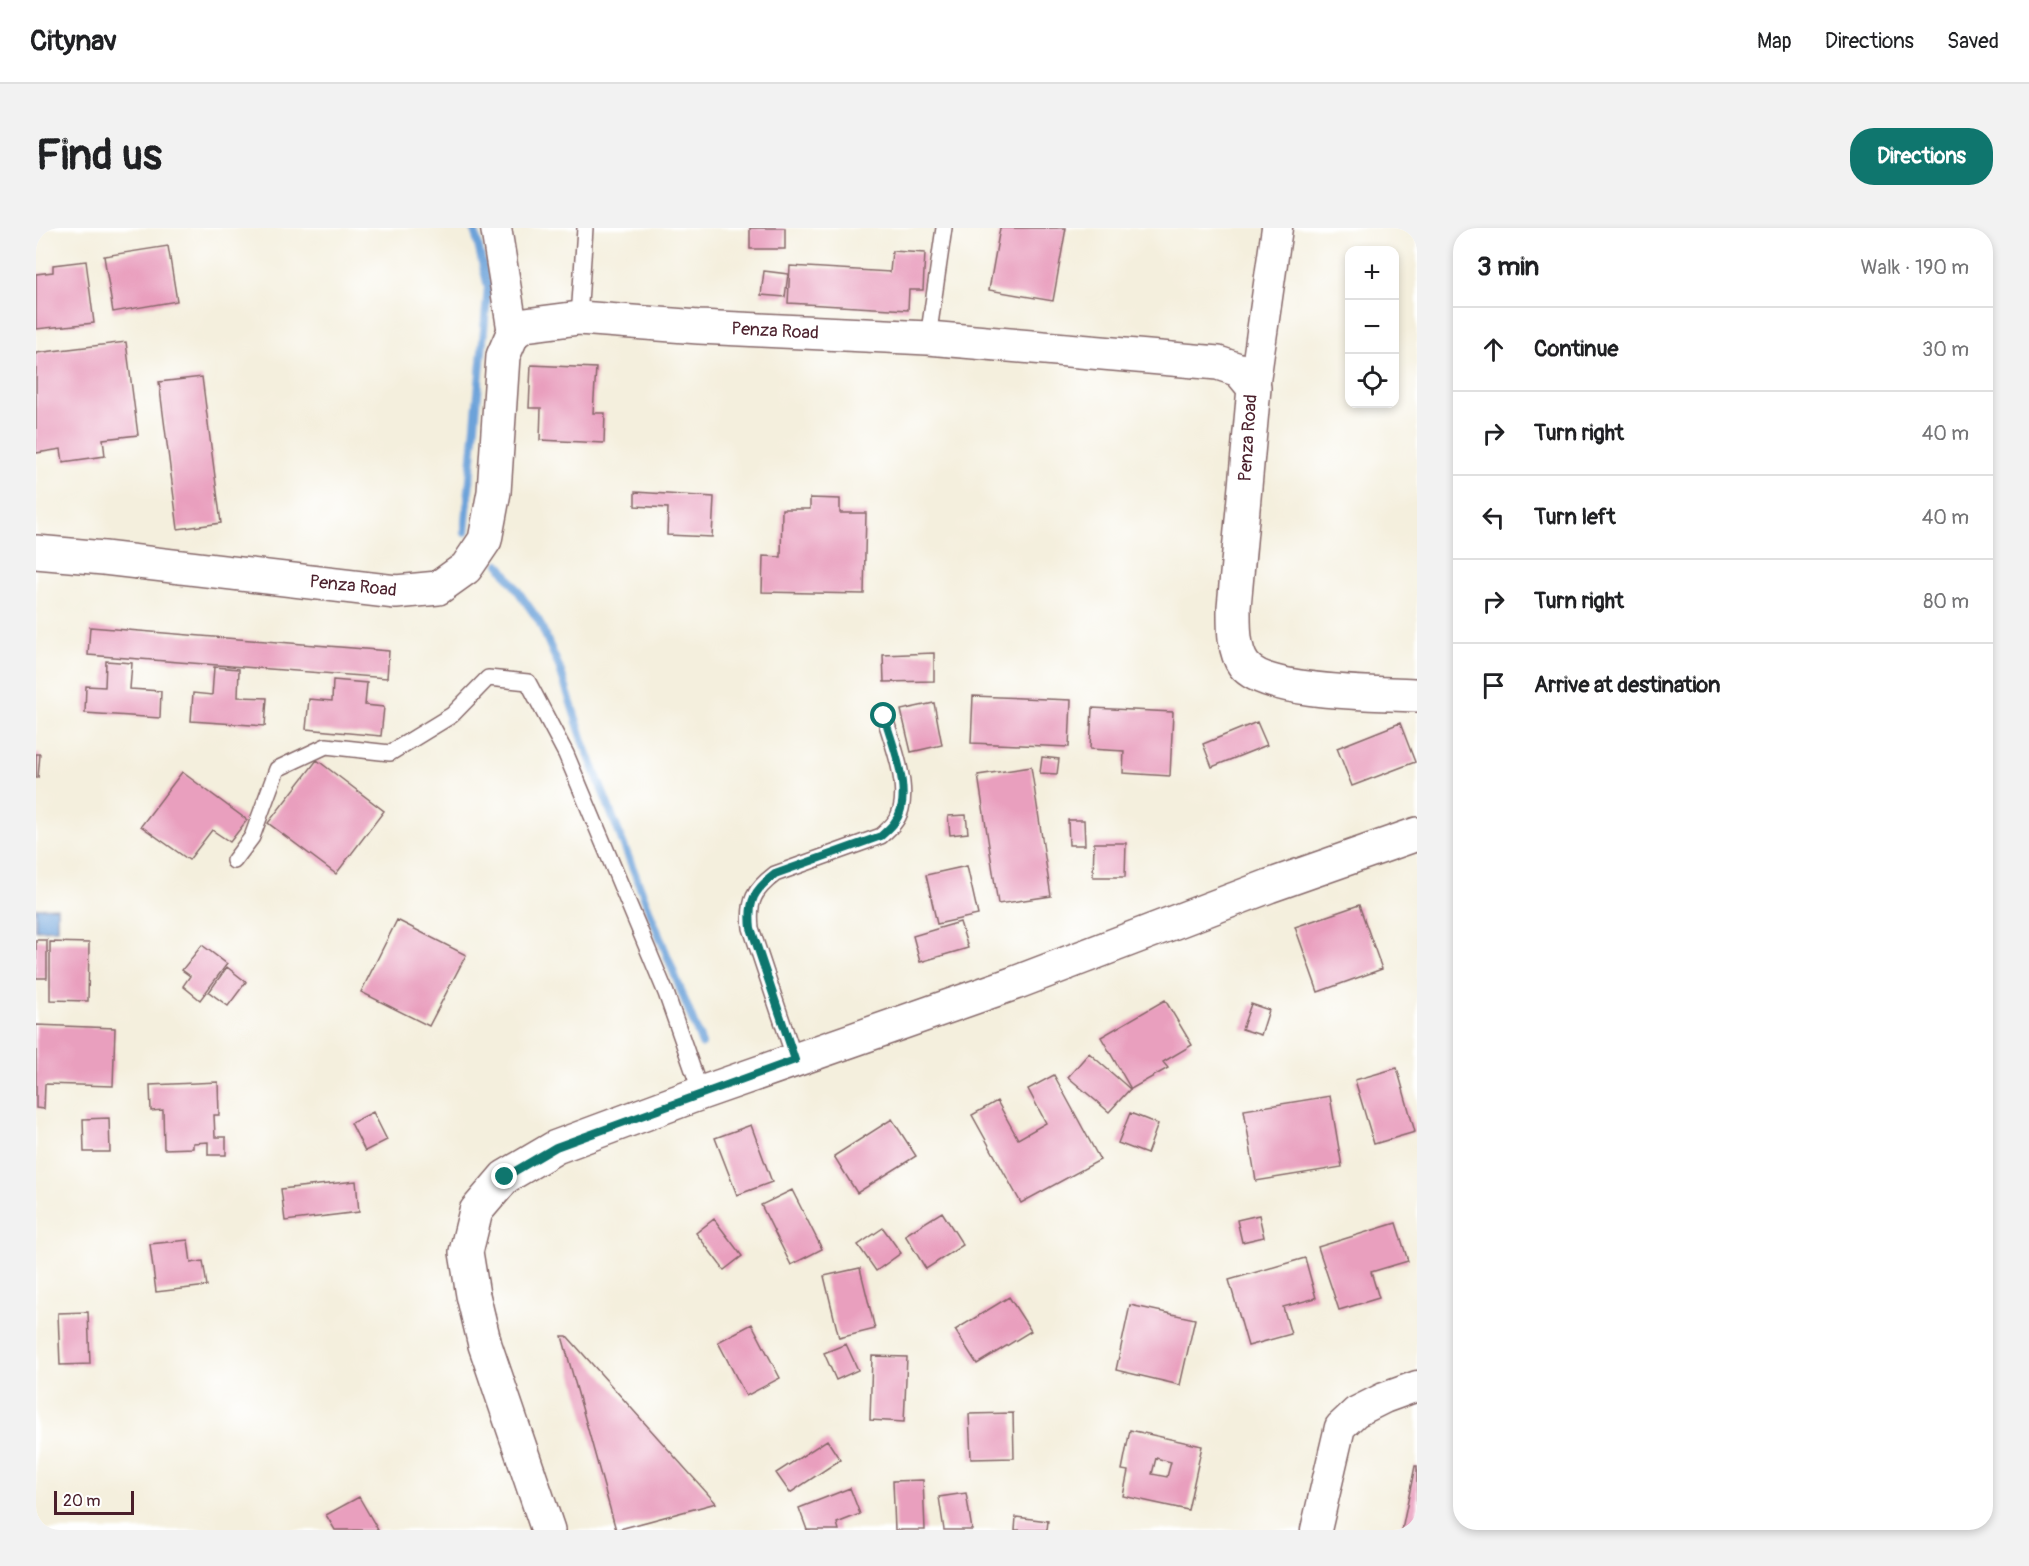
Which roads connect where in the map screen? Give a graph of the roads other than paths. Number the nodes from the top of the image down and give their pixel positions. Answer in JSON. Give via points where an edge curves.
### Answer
{"nodes":[{"id":1,"x":496,"y":228,"type":"edge"},
{"id":2,"x":585,"y":228,"type":"edge"},
{"id":3,"x":944,"y":228,"type":"edge"},
{"id":4,"x":1277,"y":228,"type":"edge"},
{"id":5,"x":579,"y":318,"type":"junction"},
{"id":6,"x":513,"y":333,"type":"junction"},
{"id":7,"x":928,"y":338,"type":"junction"},
{"id":8,"x":1254,"y":388,"type":"junction"},
{"id":9,"x":36,"y":552,"type":"edge"},
{"id":10,"x":1417,"y":695,"type":"edge"},
{"id":11,"x":884,"y":716,"type":"dead end"},
{"id":12,"x":1417,"y":834,"type":"edge"},
{"id":13,"x":234,"y":861,"type":"dead end"},
{"id":14,"x":795,"y":1060,"type":"junction"},
{"id":15,"x":701,"y":1093,"type":"junction"},
{"id":16,"x":1417,"y":1386,"type":"edge"},
{"id":17,"x":548,"y":1530,"type":"edge"},
{"id":18,"x":1316,"y":1530,"type":"edge"}],
"edges":[{"from":1,"to":6,"type":"street"},
{"from":2,"to":5,"type":"lane"},
{"from":3,"to":7,"type":"lane"},
{"from":4,"to":8,"type":"street"},
{"from":5,"to":6,"type":"street","name":"Penza Road","via":[[525,325]]},
{"from":5,"to":7,"type":"street","name":"Penza Road"},
{"from":6,"to":9,"type":"street","name":"Penza Road","via":[[503,356],[494,492],[485,540],[466,568],[438,588],[396,592]]},
{"from":7,"to":8,"type":"street","name":"Penza Road","via":[[1218,363],[1239,370]]},
{"from":8,"to":10,"type":"street","name":"Penza Road","via":[[1234,607],[1235,640],[1244,665],[1266,680],[1298,688]]},
{"from":11,"to":14,"type":"lane","via":[[903,794],[901,811],[893,826],[881,836],[775,874],[762,884],[749,911],[751,928]]},
{"from":12,"to":14,"type":"street"},
{"from":13,"to":15,"type":"lane","via":[[252,837],[277,769],[326,746],[390,753],[452,716],[488,678],[528,682],[566,754],[666,993]]},
{"from":14,"to":15,"type":"street"},
{"from":15,"to":17,"type":"street","via":[[556,1147],[505,1177],[476,1211],[466,1252],[472,1295],[485,1345]]},
{"from":16,"to":18,"type":"street","via":[[1356,1412],[1340,1427]]}]}
